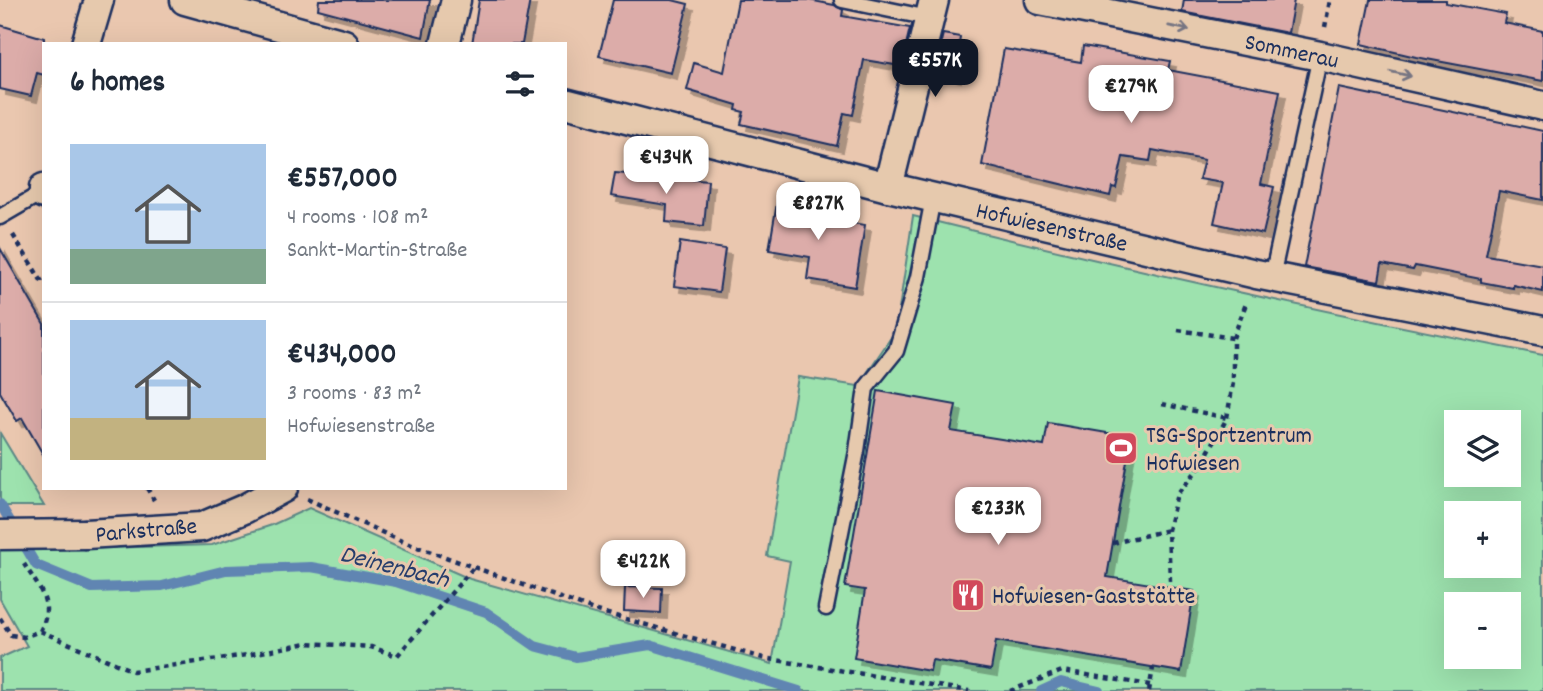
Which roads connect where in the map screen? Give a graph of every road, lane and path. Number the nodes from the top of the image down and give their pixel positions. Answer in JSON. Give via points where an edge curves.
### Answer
{"nodes":[{"id":1,"x":99,"y":0,"type":"edge"},
{"id":2,"x":185,"y":0,"type":"edge"},
{"id":3,"x":456,"y":0,"type":"edge"},
{"id":4,"x":842,"y":0,"type":"edge"},
{"id":5,"x":1040,"y":0,"type":"edge"},
{"id":6,"x":931,"y":9,"type":"edge"},
{"id":7,"x":87,"y":42,"type":"edge"},
{"id":8,"x":337,"y":42,"type":"edge"},
{"id":9,"x":446,"y":42,"type":"edge"},
{"id":10,"x":1320,"y":55,"type":"junction"},
{"id":11,"x":567,"y":104,"type":"edge"},
{"id":12,"x":1543,"y":106,"type":"edge"},
{"id":13,"x":888,"y":187,"type":"junction"},
{"id":14,"x":42,"y":192,"type":"edge"},
{"id":15,"x":933,"y":198,"type":"junction"},
{"id":16,"x":1,"y":217,"type":"edge"},
{"id":17,"x":1264,"y":276,"type":"junction"},
{"id":18,"x":42,"y":282,"type":"edge"},
{"id":19,"x":1178,"y":330,"type":"dead end"},
{"id":20,"x":1543,"y":331,"type":"edge"},
{"id":21,"x":1233,"y":338,"type":"junction"},
{"id":22,"x":1163,"y":404,"type":"dead end"},
{"id":23,"x":1227,"y":418,"type":"junction"},
{"id":24,"x":279,"y":490,"type":"edge"},
{"id":25,"x":288,"y":490,"type":"edge"},
{"id":26,"x":1168,"y":530,"type":"junction"},
{"id":27,"x":0,"y":535,"type":"edge"},
{"id":28,"x":1113,"y":543,"type":"dead end"},
{"id":29,"x":21,"y":559,"type":"dead end"},
{"id":30,"x":473,"y":568,"type":"junction"},
{"id":31,"x":1170,"y":581,"type":"dead end"},
{"id":32,"x":826,"y":608,"type":"dead end"},
{"id":33,"x":0,"y":618,"type":"edge"},
{"id":34,"x":40,"y":631,"type":"junction"},
{"id":35,"x":1153,"y":668,"type":"dead end"},
{"id":36,"x":1150,"y":688,"type":"edge"},
{"id":37,"x":969,"y":691,"type":"edge"},
{"id":38,"x":1010,"y":691,"type":"edge"}],
"edges":[{"from":1,"to":7,"type":"street"},
{"from":2,"to":8,"type":"street"},
{"from":3,"to":9,"type":"street"},
{"from":4,"to":6,"type":"lane"},
{"from":5,"to":10,"type":"street","name":"Sommerau","one_way":true},
{"from":6,"to":13,"type":"street"},
{"from":10,"to":12,"type":"street","name":"Sommerau","one_way":true},
{"from":10,"to":17,"type":"lane"},
{"from":11,"to":13,"type":"street","name":"Hofwiesenstraße"},
{"from":13,"to":15,"type":"street","name":"Hofwiesenstraße"},
{"from":14,"to":16,"type":"lane"},
{"from":15,"to":17,"type":"street","name":"Hofwiesenstraße"},
{"from":15,"to":32,"type":"lane","via":[[918,277],[896,351],[866,388]]},
{"from":16,"to":18,"type":"path"},
{"from":17,"to":20,"type":"street","name":"Hofwiesenstraße"},
{"from":17,"to":21,"type":"path"},
{"from":19,"to":21,"type":"path"},
{"from":21,"to":23,"type":"path"},
{"from":22,"to":23,"type":"path"},
{"from":23,"to":26,"type":"path","via":[[1200,467],[1177,494]]},
{"from":24,"to":27,"type":"street","name":"Parkstraße","bridge":true,"via":[[202,527]]},
{"from":25,"to":30,"type":"path"},
{"from":26,"to":28,"type":"path"},
{"from":26,"to":31,"type":"path"},
{"from":29,"to":34,"type":"path","via":[[46,602],[47,618]]},
{"from":30,"to":34,"type":"path","via":[[397,656],[371,647],[307,643],[133,671]]},
{"from":30,"to":37,"type":"path","via":[[594,610],[764,658]]},
{"from":33,"to":34,"type":"path","via":[[11,635],[24,637]]},
{"from":35,"to":36,"type":"path"},
{"from":36,"to":38,"type":"path","via":[[1062,671]]}]}
